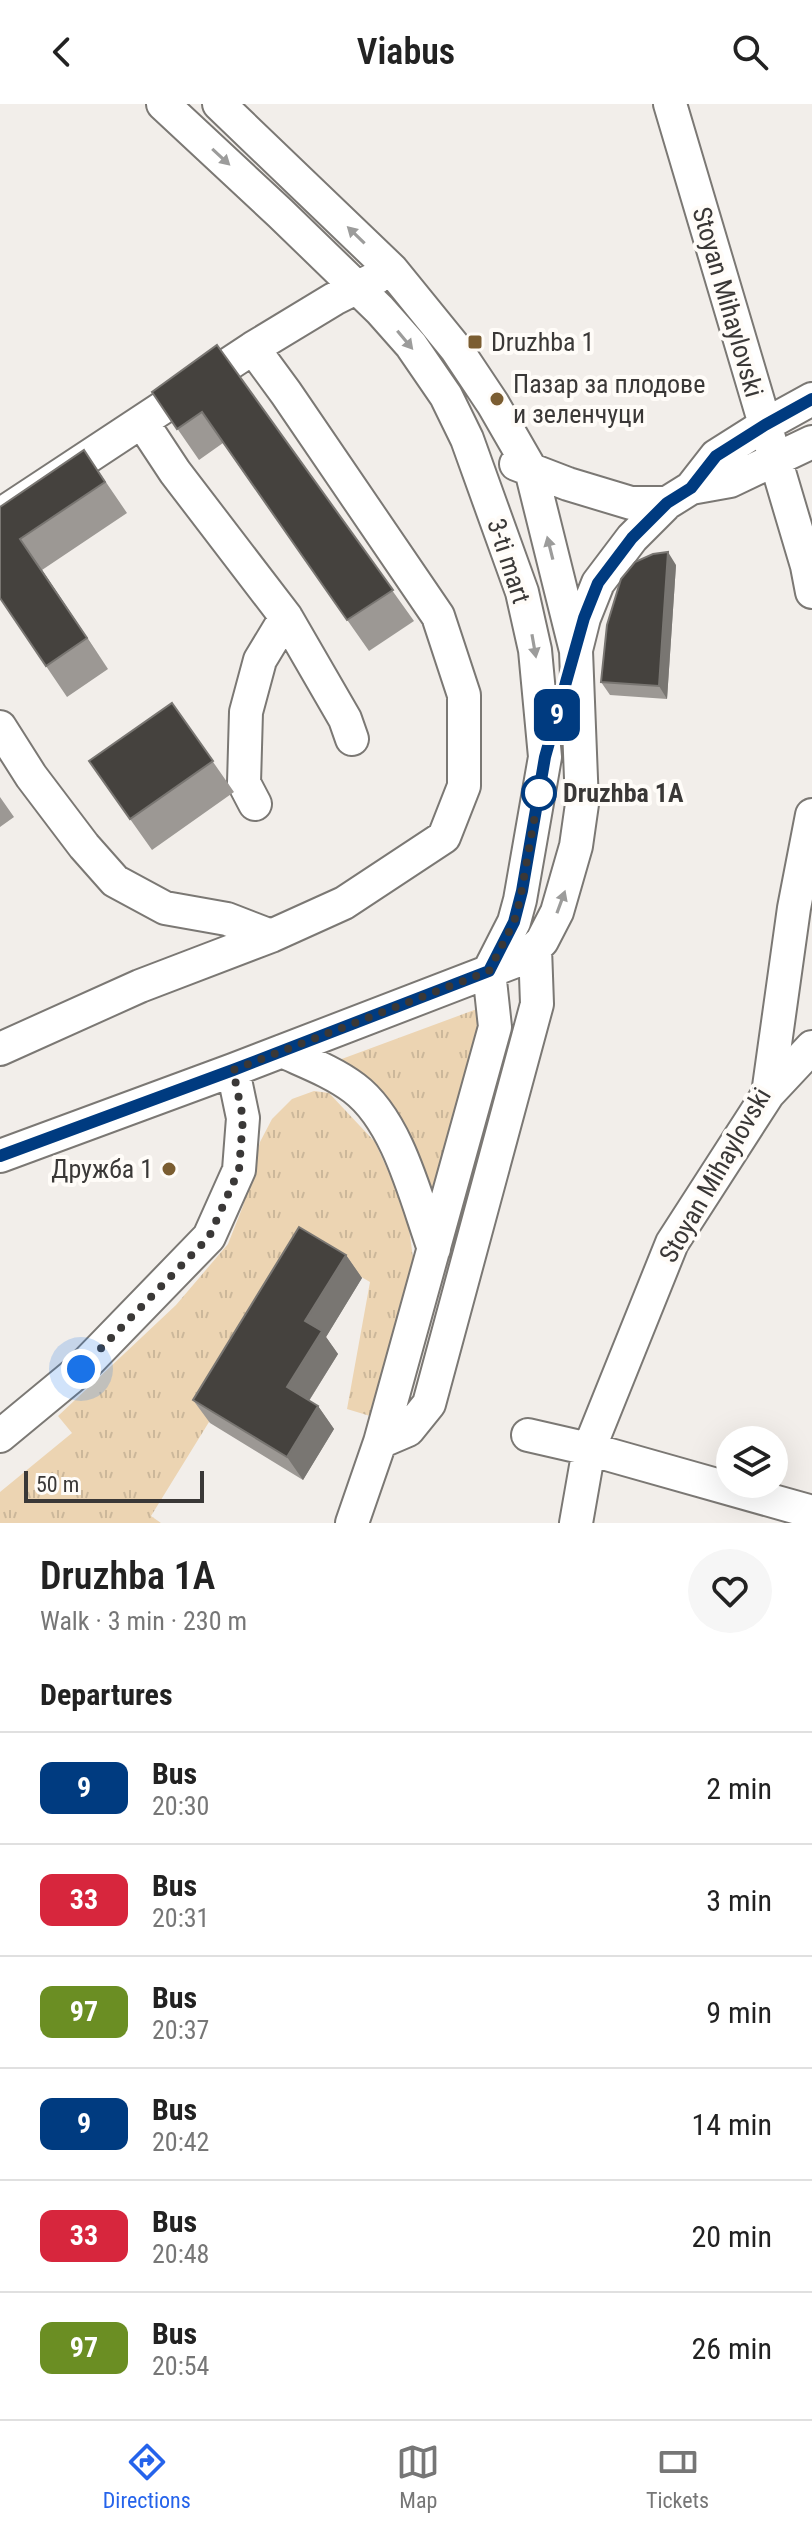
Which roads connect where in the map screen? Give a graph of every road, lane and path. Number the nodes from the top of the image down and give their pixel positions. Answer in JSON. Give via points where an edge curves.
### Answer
{"nodes":[{"id":1,"x":163,"y":104,"type":"edge"},
{"id":2,"x":219,"y":104,"type":"edge"},
{"id":3,"x":670,"y":104,"type":"edge"},
{"id":4,"x":392,"y":270,"type":"junction"},
{"id":5,"x":358,"y":288,"type":"junction"},
{"id":6,"x":253,"y":348,"type":"junction"},
{"id":7,"x":812,"y":399,"type":"edge"},
{"id":8,"x":142,"y":422,"type":"junction"},
{"id":9,"x":765,"y":425,"type":"junction"},
{"id":10,"x":467,"y":439,"type":"junction"},
{"id":11,"x":812,"y":442,"type":"edge"},
{"id":12,"x":775,"y":461,"type":"junction"},
{"id":13,"x":531,"y":470,"type":"junction"},
{"id":14,"x":679,"y":495,"type":"junction"},
{"id":15,"x":0,"y":515,"type":"edge"},
{"id":16,"x":812,"y":592,"type":"edge"},
{"id":17,"x":286,"y":617,"type":"junction"},
{"id":18,"x":576,"y":651,"type":"junction"},
{"id":19,"x":0,"y":727,"type":"edge"},
{"id":20,"x":352,"y":739,"type":"dead end"},
{"id":21,"x":545,"y":757,"type":"junction"},
{"id":22,"x":255,"y":804,"type":"dead end"},
{"id":23,"x":812,"y":815,"type":"edge"},
{"id":24,"x":271,"y":936,"type":"junction"},
{"id":25,"x":535,"y":948,"type":"junction"},
{"id":26,"x":489,"y":971,"type":"junction"},
{"id":27,"x":812,"y":1047,"type":"edge"},
{"id":28,"x":0,"y":1049,"type":"edge"},
{"id":29,"x":282,"y":1051,"type":"junction"},
{"id":30,"x":233,"y":1070,"type":"junction"},
{"id":31,"x":768,"y":1094,"type":"junction"},
{"id":32,"x":0,"y":1156,"type":"edge"},
{"id":33,"x":434,"y":1249,"type":"junction"},
{"id":34,"x":528,"y":1435,"type":"dead end"},
{"id":35,"x":0,"y":1436,"type":"edge"},
{"id":36,"x":380,"y":1442,"type":"junction"},
{"id":37,"x":589,"y":1449,"type":"junction"},
{"id":38,"x":810,"y":1512,"type":"edge"},
{"id":39,"x":352,"y":1523,"type":"edge"},
{"id":40,"x":576,"y":1523,"type":"edge"}],
"edges":[{"from":1,"to":5,"type":"street","name":"3-ti mart","one_way":true},
{"from":4,"to":2,"type":"street","one_way":true},
{"from":3,"to":9,"type":"street","name":"Stoyan Mihaylovski"},
{"from":4,"to":5,"type":"street"},
{"from":4,"to":13,"type":"street","via":[[457,350]]},
{"from":5,"to":6,"type":"street"},
{"from":5,"to":10,"type":"street","name":"3-ti mart","one_way":true,"via":[[411,345]]},
{"from":6,"to":8,"type":"street"},
{"from":6,"to":24,"type":"street","via":[[438,616],[464,695],[464,786],[444,837],[344,903]]},
{"from":7,"to":9,"type":"street"},
{"from":8,"to":15,"type":"street"},
{"from":8,"to":17,"type":"street"},
{"from":9,"to":12,"type":"street","name":"Stoyan Mihaylovski"},
{"from":9,"to":14,"type":"street","via":[[716,456]]},
{"from":10,"to":13,"type":"street"},
{"from":10,"to":21,"type":"street","name":"3-ti mart","one_way":true,"via":[[522,592],[535,650]]},
{"from":11,"to":12,"type":"street"},
{"from":12,"to":14,"type":"street"},
{"from":12,"to":16,"type":"street","name":"Stoyan Mihaylovski"},
{"from":13,"to":14,"type":"street","via":[[631,503]]},
{"from":18,"to":13,"type":"street","one_way":true},
{"from":14,"to":18,"type":"street","name":"3-ti mart","via":[[632,538],[598,583]]},
{"from":17,"to":20,"type":"street"},
{"from":17,"to":22,"type":"street","via":[[260,660],[246,712],[244,783]]},
{"from":18,"to":21,"type":"street","name":"3-ti mart"},
{"from":25,"to":18,"type":"street","one_way":true,"via":[[557,912],[582,804]]},
{"from":19,"to":24,"type":"street","via":[[31,776],[115,881],[165,908],[227,919]]},
{"from":21,"to":26,"type":"street","name":"3-ti mart","via":[[520,900]]},
{"from":23,"to":31,"type":"street","name":"Stoyan Mihaylovski"},
{"from":24,"to":28,"type":"street","via":[[140,986]]},
{"from":25,"to":26,"type":"street"},
{"from":25,"to":36,"type":"street","via":[[537,1004],[429,1404],[408,1430]]},
{"from":26,"to":29,"type":"street"},
{"from":26,"to":33,"type":"street","via":[[495,1027]]},
{"from":27,"to":31,"type":"street"},
{"from":29,"to":30,"type":"street"},
{"from":29,"to":33,"type":"street","via":[[331,1073],[372,1105],[400,1154]]},
{"from":30,"to":32,"type":"street"},
{"from":30,"to":35,"type":"street","via":[[243,1118],[239,1170],[209,1237],[81,1369]]},
{"from":31,"to":37,"type":"street","name":"Stoyan Mihaylovski","via":[[672,1243]]},
{"from":33,"to":36,"type":"street"},
{"from":34,"to":37,"type":"street"},
{"from":36,"to":39,"type":"street"},
{"from":37,"to":38,"type":"street"},
{"from":37,"to":40,"type":"street","name":"Stoyan Mihaylovski"}]}
